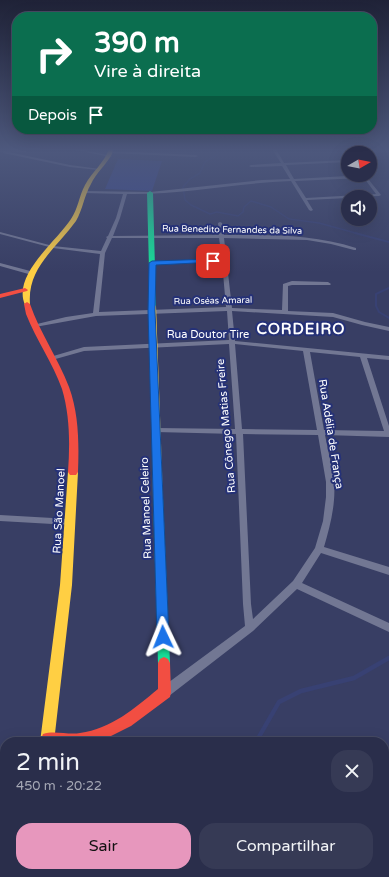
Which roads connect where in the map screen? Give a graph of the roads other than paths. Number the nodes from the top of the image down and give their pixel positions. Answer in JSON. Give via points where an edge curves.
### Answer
{"nodes":[{"id":1,"x":191,"y":190,"type":"edge"},
{"id":2,"x":300,"y":190,"type":"edge"},
{"id":3,"x":375,"y":190,"type":"edge"},
{"id":4,"x":84,"y":192,"type":"joint"},
{"id":5,"x":126,"y":193,"type":"junction"},
{"id":6,"x":150,"y":193,"type":"junction"},
{"id":7,"x":305,"y":198,"type":"junction"},
{"id":8,"x":311,"y":210,"type":"dead end"},
{"id":9,"x":220,"y":223,"type":"dead end"},
{"id":10,"x":0,"y":233,"type":"edge"},
{"id":11,"x":108,"y":237,"type":"junction"},
{"id":12,"x":222,"y":237,"type":"junction"},
{"id":13,"x":152,"y":238,"type":"junction"},
{"id":14,"x":53,"y":247,"type":"junction"},
{"id":15,"x":354,"y":249,"type":"dead end"},
{"id":16,"x":103,"y":253,"type":"junction"},
{"id":17,"x":224,"y":260,"type":"junction"},
{"id":18,"x":152,"y":263,"type":"junction"},
{"id":19,"x":0,"y":264,"type":"edge"},
{"id":20,"x":32,"y":273,"type":"junction"},
{"id":21,"x":328,"y":284,"type":"dead end"},
{"id":22,"x":25,"y":290,"type":"junction"},
{"id":23,"x":0,"y":296,"type":"edge"},
{"id":24,"x":229,"y":308,"type":"junction"},
{"id":25,"x":152,"y":311,"type":"junction"},
{"id":26,"x":284,"y":311,"type":"junction"},
{"id":27,"x":96,"y":314,"type":"junction"},
{"id":28,"x":37,"y":326,"type":"junction"},
{"id":29,"x":389,"y":329,"type":"edge"},
{"id":30,"x":230,"y":342,"type":"junction"},
{"id":31,"x":153,"y":344,"type":"junction"},
{"id":32,"x":306,"y":349,"type":"junction"},
{"id":33,"x":363,"y":356,"type":"junction"},
{"id":34,"x":52,"y":358,"type":"junction"},
{"id":35,"x":389,"y":358,"type":"edge"},
{"id":36,"x":156,"y":430,"type":"junction"},
{"id":37,"x":239,"y":430,"type":"junction"},
{"id":38,"x":320,"y":432,"type":"junction"},
{"id":39,"x":388,"y":434,"type":"edge"},
{"id":40,"x":0,"y":518,"type":"edge"},
{"id":41,"x":70,"y":522,"type":"junction"},
{"id":42,"x":319,"y":549,"type":"junction"},
{"id":43,"x":389,"y":570,"type":"edge"},
{"id":44,"x":296,"y":584,"type":"junction"},
{"id":45,"x":250,"y":628,"type":"junction"},
{"id":46,"x":389,"y":628,"type":"edge"},
{"id":47,"x":164,"y":692,"type":"junction"},
{"id":48,"x":49,"y":737,"type":"edge"},
{"id":49,"x":95,"y":737,"type":"edge"}],
"edges":[{"from":1,"to":6,"type":"street"},
{"from":2,"to":7,"type":"street"},
{"from":3,"to":7,"type":"street","via":[[379,195]]},
{"from":4,"to":5,"type":"street"},
{"from":4,"to":14,"type":"main road","via":[[75,218]]},
{"from":5,"to":6,"type":"street"},
{"from":5,"to":11,"type":"street","via":[[118,218]]},
{"from":6,"to":13,"type":"main road","name":"Rua Manoel Celeiro"},
{"from":7,"to":8,"type":"street"},
{"from":9,"to":12,"type":"street","name":"Rua Cônego Matias Freire"},
{"from":10,"to":14,"type":"street"},
{"from":11,"to":13,"type":"street","name":"Rua Benedito Fernandes da Silva"},
{"from":11,"to":16,"type":"street"},
{"from":12,"to":13,"type":"street","name":"Rua Benedito Fernandes da Silva"},
{"from":12,"to":15,"type":"street","name":"Rua Benedito Fernandes da Silva","via":[[317,239]]},
{"from":12,"to":17,"type":"street","name":"Rua Cônego Matias Freire"},
{"from":13,"to":18,"type":"main road","name":"Rua Manoel Celeiro"},
{"from":14,"to":16,"type":"street"},
{"from":14,"to":20,"type":"main road"},
{"from":16,"to":27,"type":"street"},
{"from":17,"to":18,"type":"street"},
{"from":17,"to":24,"type":"street","name":"Rua Cônego Matias Freire"},
{"from":18,"to":25,"type":"main road","name":"Rua Manoel Celeiro"},
{"from":19,"to":20,"type":"street"},
{"from":20,"to":22,"type":"main road"},
{"from":21,"to":26,"type":"street","via":[[285,285]]},
{"from":22,"to":23,"type":"main road"},
{"from":22,"to":28,"type":"main road","name":"Rua São Manoel","via":[[28,306]]},
{"from":24,"to":25,"type":"street","name":"Rua Oséas Amaral"},
{"from":24,"to":26,"type":"street","name":"Rua Oséas Amaral"},
{"from":24,"to":30,"type":"street","name":"Rua Cônego Matias Freire"},
{"from":25,"to":27,"type":"street","name":"Rua Oséas Amaral"},
{"from":25,"to":31,"type":"main road","name":"Rua Manoel Celeiro"},
{"from":26,"to":29,"type":"street","name":"Rua Oséas Amaral","via":[[333,315]]},
{"from":27,"to":28,"type":"street","name":"Rua Oséas Amaral"},
{"from":28,"to":34,"type":"main road","name":"Rua São Manoel"},
{"from":30,"to":31,"type":"street","name":"Rua Doutor Tire"},
{"from":30,"to":32,"type":"street","name":"Rua Doutor Tire"},
{"from":30,"to":37,"type":"street","name":"Rua Cônego Matias Freire"},
{"from":31,"to":34,"type":"street","name":"Rua Doutor Tire","via":[[84,349]]},
{"from":31,"to":36,"type":"main road","name":"Rua Manoel Celeiro"},
{"from":32,"to":33,"type":"street","name":"Rua Doutor Tire"},
{"from":32,"to":38,"type":"street","name":"Rua Adélia de França"},
{"from":33,"to":35,"type":"street","name":"Rua Doutor Tire"},
{"from":33,"to":39,"type":"street"},
{"from":34,"to":41,"type":"main road","name":"Rua São Manoel","via":[[62,378],[72,412],[74,450]]},
{"from":36,"to":37,"type":"street"},
{"from":36,"to":47,"type":"main road","name":"Rua Manoel Celeiro"},
{"from":37,"to":38,"type":"street"},
{"from":37,"to":45,"type":"street","name":"Rua Cônego Matias Freire"},
{"from":38,"to":39,"type":"street"},
{"from":38,"to":42,"type":"street","name":"Rua Adélia de França","via":[[330,482],[330,497]]},
{"from":40,"to":41,"type":"street"},
{"from":41,"to":48,"type":"main road","name":"Rua São Manoel","via":[[64,619]]},
{"from":42,"to":43,"type":"street"},
{"from":42,"to":44,"type":"street","name":"Rua Adélia de França"},
{"from":44,"to":45,"type":"street","name":"Rua Adélia de França"},
{"from":44,"to":46,"type":"street"},
{"from":45,"to":47,"type":"street","name":"Rua Adélia de França"},
{"from":47,"to":49,"type":"main road","via":[[116,727]]}]}
